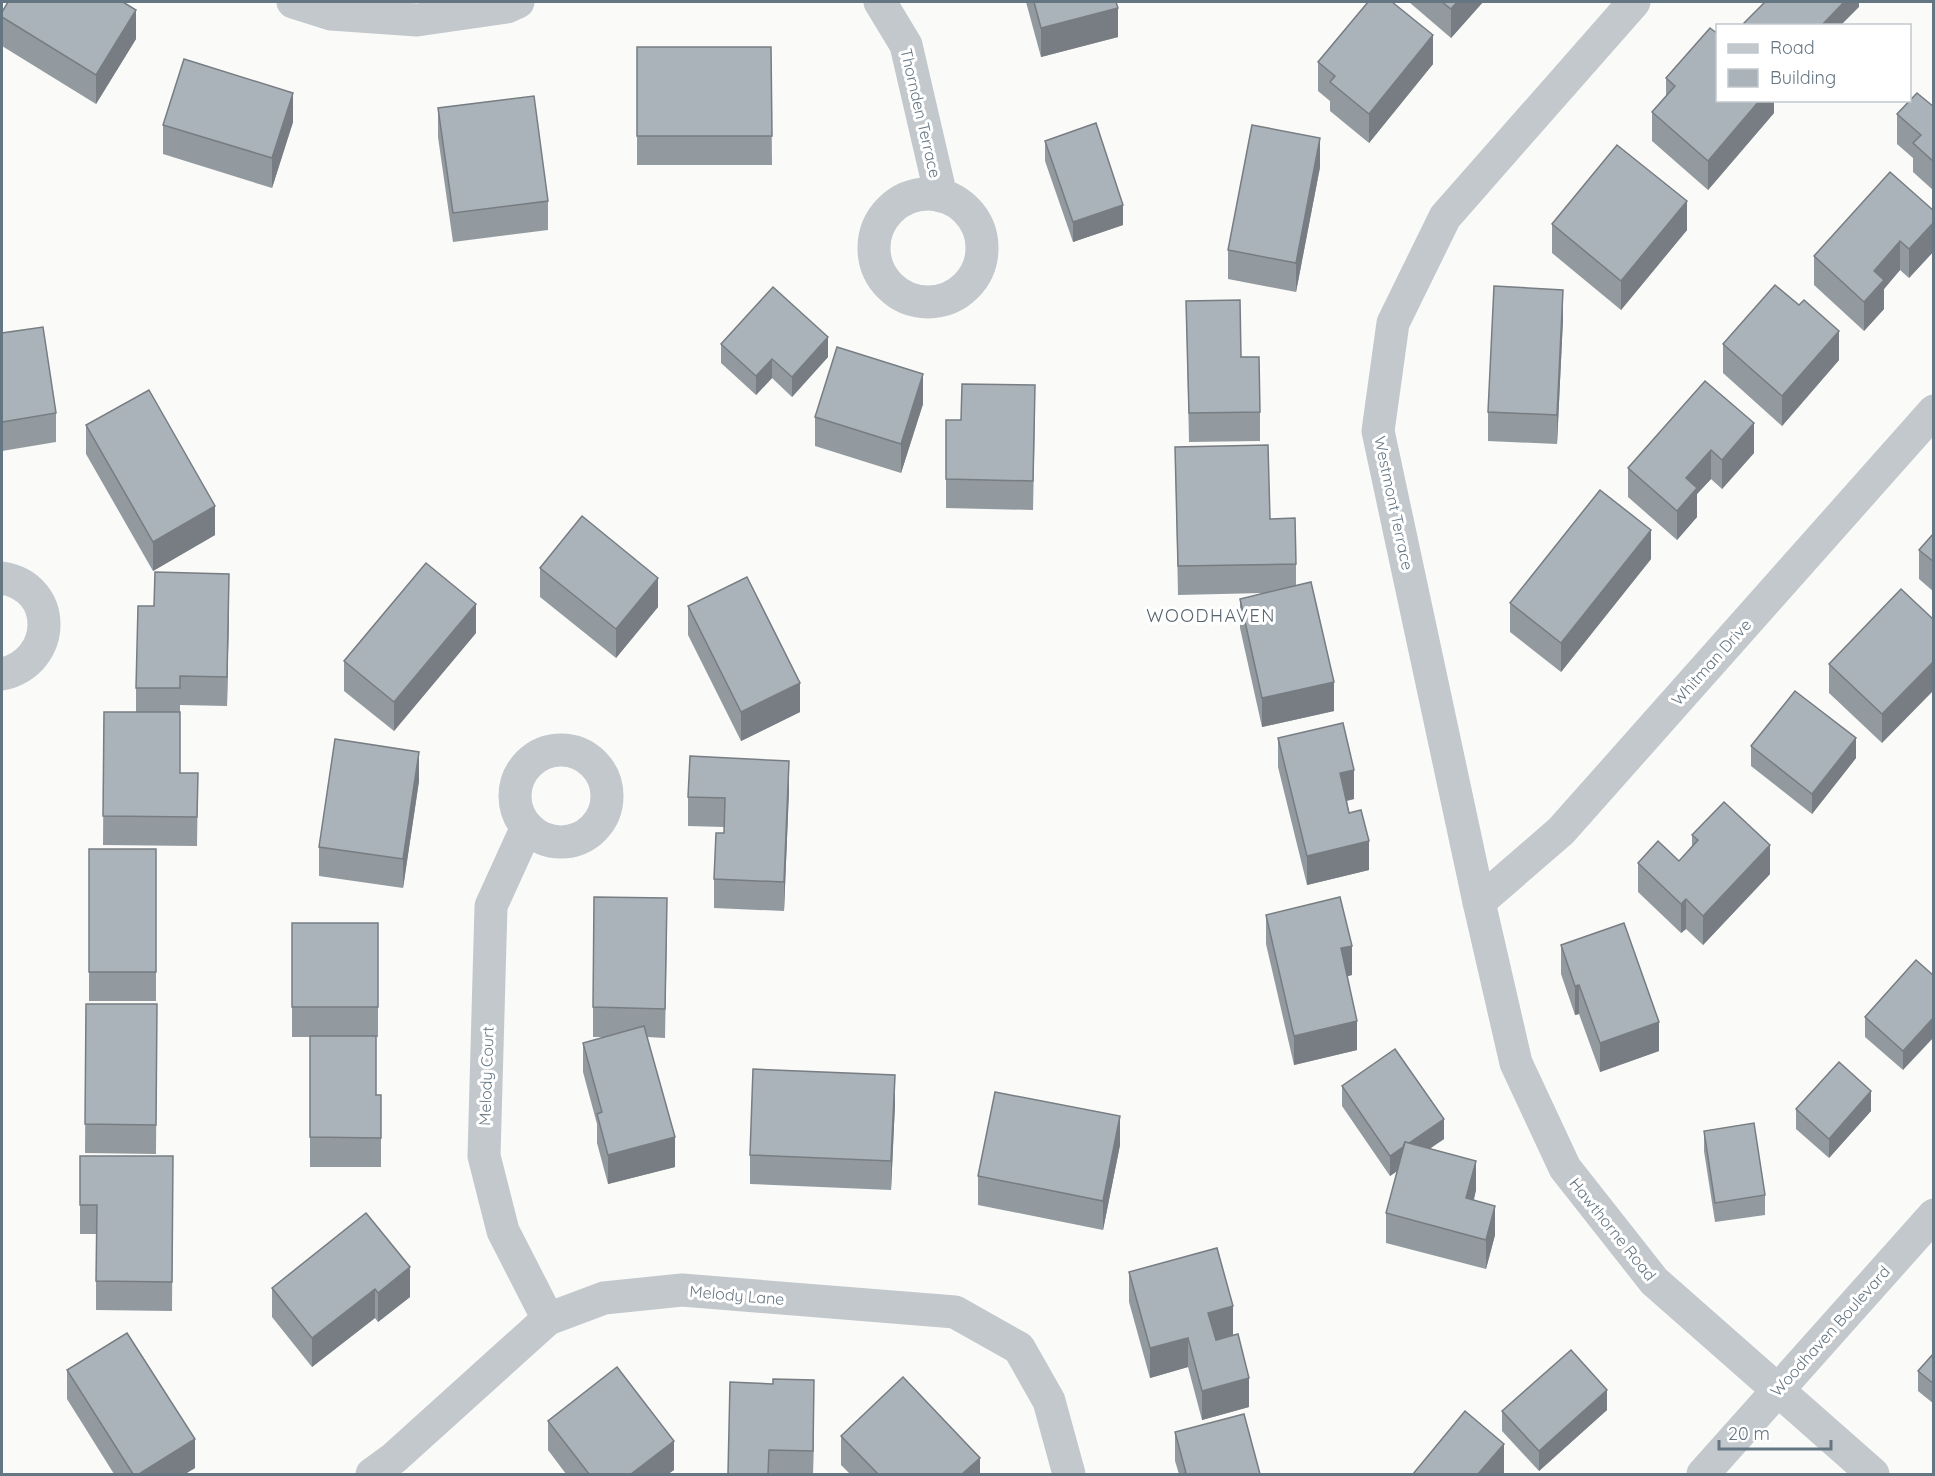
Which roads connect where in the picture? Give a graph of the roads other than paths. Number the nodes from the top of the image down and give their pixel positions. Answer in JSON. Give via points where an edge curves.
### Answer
{"nodes":[{"id":1,"x":293,"y":2,"type":"edge"},
{"id":2,"x":518,"y":2,"type":"edge"},
{"id":3,"x":880,"y":2,"type":"edge"},
{"id":4,"x":1634,"y":2,"type":"edge"},
{"id":5,"x":941,"y":196,"type":"dead end"},
{"id":6,"x":1934,"y":411,"type":"edge"},
{"id":7,"x":2,"y":578,"type":"edge"},
{"id":8,"x":2,"y":674,"type":"edge"},
{"id":9,"x":527,"y":827,"type":"dead end"},
{"id":10,"x":1479,"y":902,"type":"junction"},
{"id":11,"x":1934,"y":1215,"type":"edge"},
{"id":12,"x":548,"y":1319,"type":"junction"},
{"id":13,"x":1778,"y":1391,"type":"junction"},
{"id":14,"x":372,"y":1474,"type":"edge"},
{"id":15,"x":1069,"y":1474,"type":"edge"},
{"id":16,"x":1703,"y":1474,"type":"edge"},
{"id":17,"x":1873,"y":1474,"type":"edge"}],
"edges":[{"from":1,"to":2,"type":"street","via":[[331,14],[417,21]]},
{"from":3,"to":5,"type":"street","name":"Thornden Terrace","via":[[906,45]]},
{"from":4,"to":10,"type":"street","name":"Westmont Terrace","via":[[1445,217],[1393,322],[1378,430]]},
{"from":6,"to":10,"type":"street","name":"Whitman Drive","via":[[1561,831]]},
{"from":7,"to":8,"type":"street","via":[[25,586],[36,598],[44,628],[41,644],[32,658],[19,669]]},
{"from":9,"to":12,"type":"street","name":"Melody Court","via":[[491,906],[484,1156],[503,1231]]},
{"from":10,"to":13,"type":"street","name":"Hawthorne Road","via":[[1516,1063],[1565,1168],[1654,1281]]},
{"from":11,"to":13,"type":"street","name":"Woodhaven Boulevard"},
{"from":12,"to":14,"type":"street","name":"Melody Lane"},
{"from":12,"to":15,"type":"street","name":"Melody Lane","via":[[604,1298],[682,1290],[956,1312],[1019,1348],[1048,1401]]},
{"from":13,"to":16,"type":"street","name":"Woodhaven Boulevard"},
{"from":13,"to":17,"type":"street","name":"Hawthorne Road"}]}
